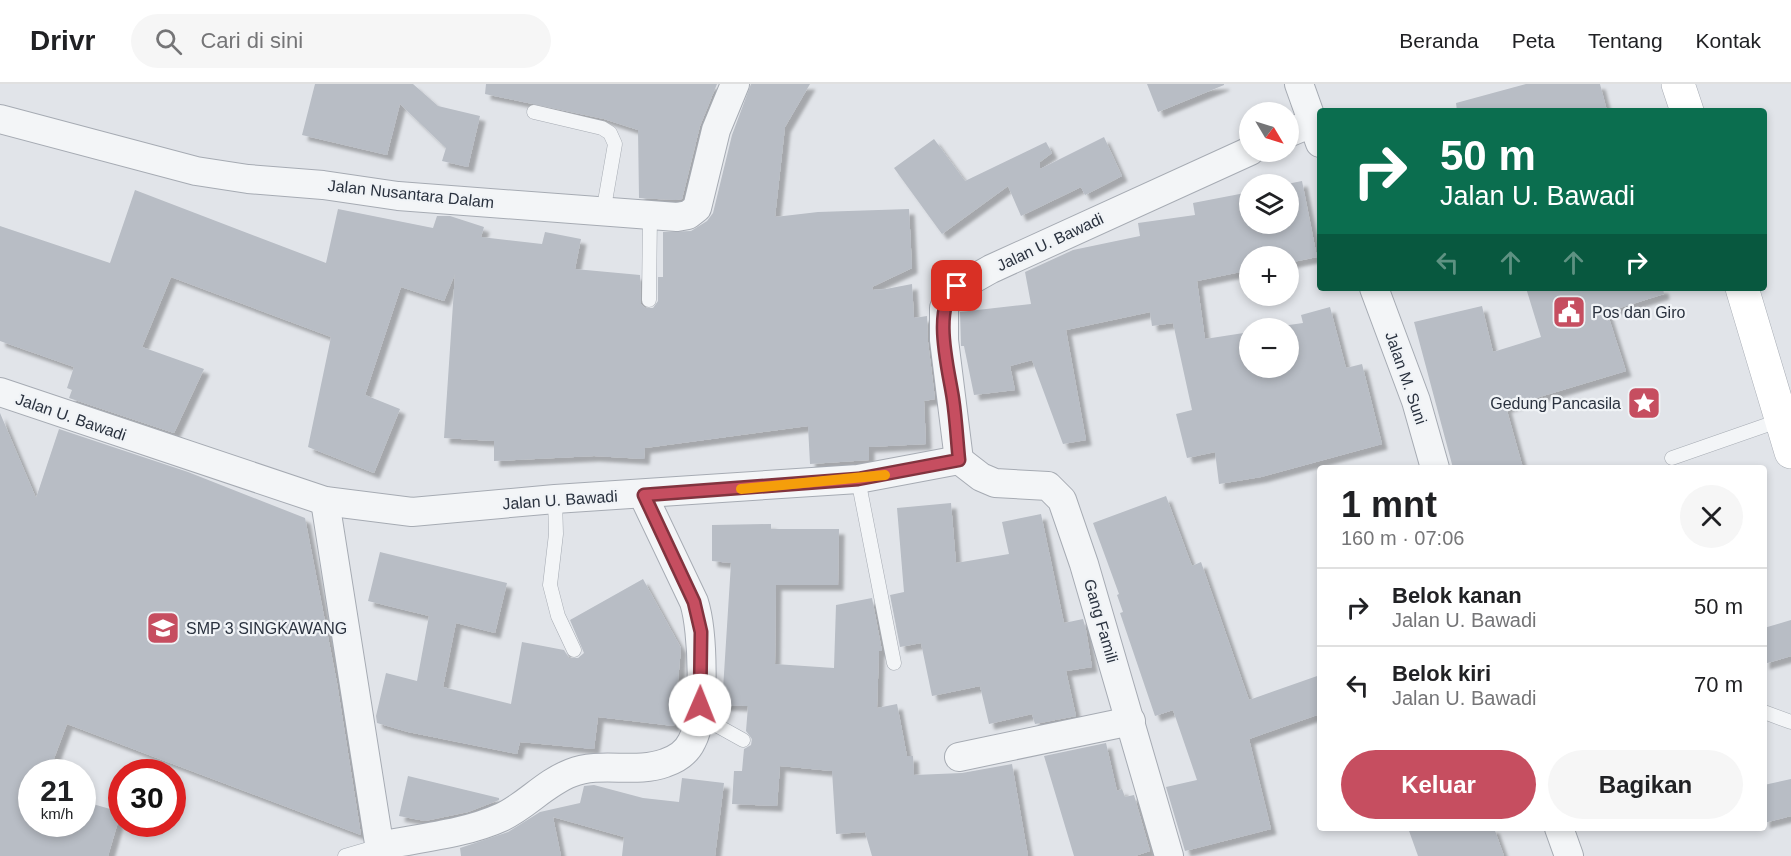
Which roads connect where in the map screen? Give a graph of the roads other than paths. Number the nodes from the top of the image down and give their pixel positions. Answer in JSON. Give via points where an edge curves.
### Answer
{"nodes":[{"id":1,"x":735,"y":84,"type":"edge"},
{"id":2,"x":1299,"y":84,"type":"edge"},
{"id":3,"x":1677,"y":84,"type":"edge"},
{"id":4,"x":1686,"y":108,"type":"edge"},
{"id":5,"x":534,"y":112,"type":"dead end"},
{"id":6,"x":0,"y":119,"type":"edge"},
{"id":7,"x":1307,"y":133,"type":"edge"},
{"id":8,"x":1239,"y":156,"type":"edge"},
{"id":9,"x":603,"y":213,"type":"junction"},
{"id":10,"x":650,"y":215,"type":"junction"},
{"id":11,"x":1375,"y":291,"type":"edge"},
{"id":12,"x":1743,"y":291,"type":"edge"},
{"id":13,"x":649,"y":300,"type":"dead end"},
{"id":14,"x":0,"y":392,"type":"edge"},
{"id":15,"x":1781,"y":419,"type":"junction"},
{"id":16,"x":1791,"y":452,"type":"edge"},
{"id":17,"x":1672,"y":458,"type":"dead end"},
{"id":18,"x":959,"y":460,"type":"junction"},
{"id":19,"x":1434,"y":465,"type":"edge"},
{"id":20,"x":858,"y":479,"type":"junction"},
{"id":21,"x":644,"y":495,"type":"junction"},
{"id":22,"x":555,"y":499,"type":"junction"},
{"id":23,"x":325,"y":501,"type":"junction"},
{"id":24,"x":574,"y":650,"type":"dead end"},
{"id":25,"x":894,"y":663,"type":"dead end"},
{"id":26,"x":1767,"y":713,"type":"edge"},
{"id":27,"x":698,"y":715,"type":"junction"},
{"id":28,"x":1131,"y":721,"type":"junction"},
{"id":29,"x":1791,"y":722,"type":"edge"},
{"id":30,"x":743,"y":740,"type":"dead end"},
{"id":31,"x":959,"y":757,"type":"dead end"},
{"id":32,"x":1560,"y":831,"type":"edge"},
{"id":33,"x":380,"y":851,"type":"edge"},
{"id":34,"x":345,"y":856,"type":"edge"},
{"id":35,"x":1170,"y":856,"type":"edge"},
{"id":36,"x":1569,"y":856,"type":"edge"}],
"edges":[{"from":1,"to":10,"type":"street","name":"Jalan Nusantara Dalam","via":[[716,130],[696,208],[677,218]]},
{"from":2,"to":7,"type":"street"},
{"from":3,"to":4,"type":"main road"},
{"from":5,"to":9,"type":"lane","via":[[610,133],[615,144]]},
{"from":6,"to":9,"type":"street","name":"Jalan Nusantara Dalam","via":[[196,171],[398,196]]},
{"from":8,"to":18,"type":"street","name":"Jalan U. Bawadi","via":[[950,292],[944,308],[944,340]]},
{"from":9,"to":10,"type":"street","name":"Jalan Nusantara Dalam"},
{"from":10,"to":13,"type":"lane"},
{"from":11,"to":19,"type":"street","name":"Jalan M. Suni","via":[[1416,401]]},
{"from":12,"to":15,"type":"main road"},
{"from":14,"to":23,"type":"street","name":"Jalan U. Bawadi"},
{"from":15,"to":16,"type":"main road"},
{"from":15,"to":17,"type":"lane"},
{"from":18,"to":20,"type":"street","name":"Jalan U. Bawadi"},
{"from":18,"to":28,"type":"street","name":"Gang Famili","via":[[995,483],[1048,486],[1062,500]]},
{"from":20,"to":21,"type":"street","name":"Jalan U. Bawadi"},
{"from":20,"to":25,"type":"lane"},
{"from":21,"to":22,"type":"street","name":"Jalan U. Bawadi"},
{"from":21,"to":27,"type":"street","via":[[700,619]]},
{"from":22,"to":23,"type":"street","name":"Jalan U. Bawadi","via":[[412,512]]},
{"from":22,"to":24,"type":"lane","via":[[556,534],[550,585],[558,616]]},
{"from":23,"to":33,"type":"street"},
{"from":26,"to":29,"type":"lane"},
{"from":27,"to":30,"type":"lane"},
{"from":27,"to":33,"type":"street","via":[[692,742],[682,754],[664,764],[598,766],[571,773],[528,803],[484,825]]},
{"from":28,"to":31,"type":"street"},
{"from":28,"to":35,"type":"street","name":"Gang Famili"},
{"from":32,"to":36,"type":"street"},
{"from":33,"to":34,"type":"lane"}]}
